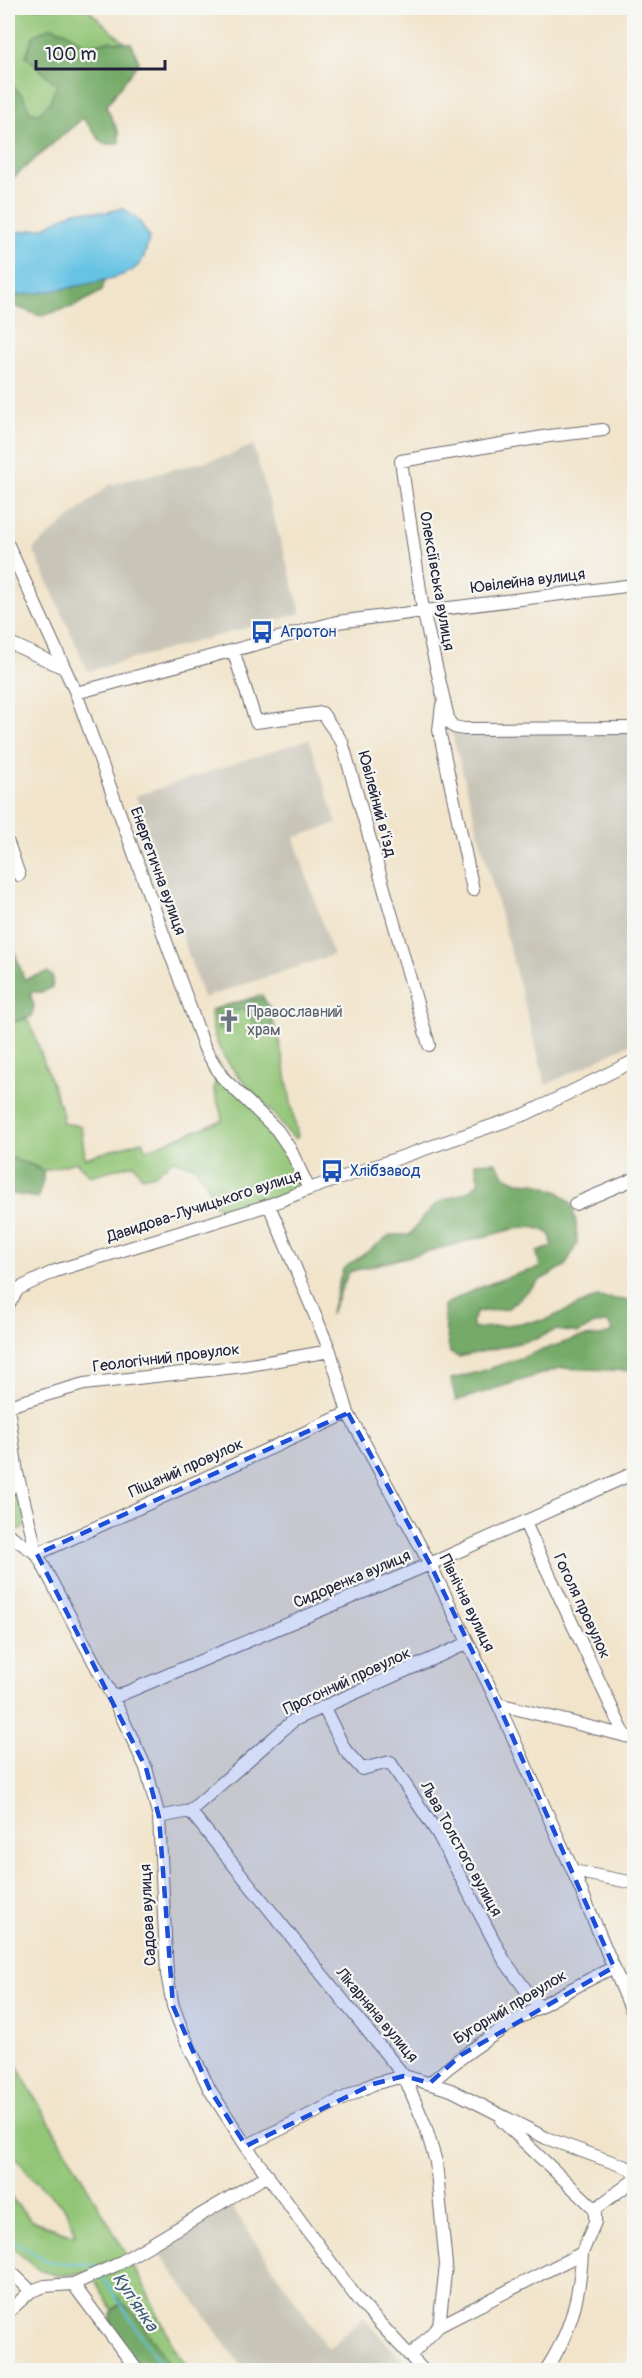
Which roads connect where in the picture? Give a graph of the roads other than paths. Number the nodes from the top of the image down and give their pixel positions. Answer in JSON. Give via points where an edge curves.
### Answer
{"nodes":[{"id":1,"x":603,"y":430,"type":"dead end"},
{"id":2,"x":8,"y":545,"type":"edge"},
{"id":3,"x":634,"y":585,"type":"edge"},
{"id":4,"x":423,"y":610,"type":"junction"},
{"id":5,"x":8,"y":642,"type":"edge"},
{"id":6,"x":233,"y":650,"type":"junction"},
{"id":7,"x":64,"y":668,"type":"junction"},
{"id":8,"x":76,"y":693,"type":"junction"},
{"id":9,"x":444,"y":698,"type":"junction"},
{"id":10,"x":634,"y":728,"type":"edge"},
{"id":11,"x":8,"y":843,"type":"edge"},
{"id":12,"x":19,"y":875,"type":"dead end"},
{"id":13,"x":472,"y":890,"type":"dead end"},
{"id":14,"x":429,"y":1045,"type":"dead end"},
{"id":15,"x":634,"y":1061,"type":"edge"},
{"id":16,"x":634,"y":1179,"type":"edge"},
{"id":17,"x":309,"y":1188,"type":"junction"},
{"id":18,"x":575,"y":1204,"type":"dead end"},
{"id":19,"x":269,"y":1205,"type":"junction"},
{"id":20,"x":8,"y":1305,"type":"edge"},
{"id":21,"x":330,"y":1351,"type":"junction"},
{"id":22,"x":8,"y":1407,"type":"edge"},
{"id":23,"x":348,"y":1413,"type":"junction"},
{"id":24,"x":17,"y":1473,"type":"junction"},
{"id":25,"x":634,"y":1473,"type":"edge"},
{"id":26,"x":8,"y":1492,"type":"edge"},
{"id":27,"x":525,"y":1523,"type":"junction"},
{"id":28,"x":8,"y":1534,"type":"edge"},
{"id":29,"x":37,"y":1554,"type":"junction"},
{"id":30,"x":430,"y":1564,"type":"junction"},
{"id":31,"x":468,"y":1643,"type":"junction"},
{"id":32,"x":113,"y":1698,"type":"junction"},
{"id":33,"x":498,"y":1704,"type":"junction"},
{"id":34,"x":324,"y":1708,"type":"junction"},
{"id":35,"x":630,"y":1737,"type":"edge"},
{"id":36,"x":190,"y":1810,"type":"junction"},
{"id":37,"x":159,"y":1817,"type":"junction"},
{"id":38,"x":573,"y":1871,"type":"junction"},
{"id":39,"x":634,"y":1883,"type":"edge"},
{"id":40,"x":614,"y":1967,"type":"junction"},
{"id":41,"x":539,"y":2008,"type":"junction"},
{"id":42,"x":634,"y":2016,"type":"edge"},
{"id":43,"x":404,"y":2076,"type":"junction"},
{"id":44,"x":430,"y":2083,"type":"junction"},
{"id":45,"x":492,"y":2112,"type":"junction"},
{"id":46,"x":246,"y":2146,"type":"junction"},
{"id":47,"x":634,"y":2170,"type":"edge"},
{"id":48,"x":268,"y":2175,"type":"junction"},
{"id":49,"x":634,"y":2180,"type":"edge"},
{"id":50,"x":595,"y":2209,"type":"junction"},
{"id":51,"x":582,"y":2253,"type":"junction"},
{"id":52,"x":8,"y":2269,"type":"edge"},
{"id":53,"x":73,"y":2284,"type":"junction"},
{"id":54,"x":31,"y":2291,"type":"junction"},
{"id":55,"x":8,"y":2312,"type":"edge"},
{"id":56,"x":439,"y":2326,"type":"junction"},
{"id":57,"x":410,"y":2356,"type":"junction"},
{"id":58,"x":137,"y":2370,"type":"edge"},
{"id":59,"x":423,"y":2370,"type":"edge"},
{"id":60,"x":546,"y":2370,"type":"edge"}],
"edges":[{"from":1,"to":4,"type":"street","name":"Олексіївська вулиця","via":[[401,461]]},
{"from":2,"to":7,"type":"street","name":"Енергетична вулиця"},
{"from":3,"to":4,"type":"street","name":"Ювілейна вулиця"},
{"from":4,"to":6,"type":"street","name":"Ювілейна вулиця","via":[[337,622]]},
{"from":4,"to":9,"type":"street","name":"Олексіївська вулиця"},
{"from":5,"to":7,"type":"street"},
{"from":6,"to":8,"type":"street","name":"Ювілейна вулиця"},
{"from":6,"to":14,"type":"street","name":"Ювілейний в'їзд","via":[[256,722],[322,713],[342,741]]},
{"from":7,"to":8,"type":"street","name":"Енергетична вулиця"},
{"from":8,"to":17,"type":"street","name":"Енергетична вулиця","via":[[205,1049],[222,1077],[277,1130]]},
{"from":9,"to":10,"type":"street","name":"Олексіївська вулиця","via":[[449,722],[464,729]]},
{"from":9,"to":13,"type":"street","via":[[439,730]]},
{"from":11,"to":12,"type":"street"},
{"from":15,"to":17,"type":"street","name":"Давидова-Лучицького вулиця","via":[[526,1114]]},
{"from":16,"to":18,"type":"street"},
{"from":17,"to":19,"type":"street","name":"Давидова-Лучицького вулиця"},
{"from":19,"to":20,"type":"street","name":"Давидова-Лучицького вулиця","via":[[55,1271],[18,1289]]},
{"from":19,"to":21,"type":"street","name":"Північна вулиця"},
{"from":21,"to":22,"type":"street","name":"Геологічний провулок","via":[[244,1366],[84,1384]]},
{"from":21,"to":23,"type":"street","name":"Північна вулиця"},
{"from":22,"to":24,"type":"street","name":"Садова вулиця"},
{"from":23,"to":29,"type":"street","name":"Піщаний провулок"},
{"from":23,"to":30,"type":"street","name":"Північна вулиця"},
{"from":24,"to":26,"type":"street"},
{"from":24,"to":29,"type":"street","name":"Садова вулиця"},
{"from":25,"to":27,"type":"street","name":"Сидоренка вулиця"},
{"from":27,"to":30,"type":"street","name":"Сидоренка вулиця"},
{"from":27,"to":35,"type":"street","name":"Гоголя провулок"},
{"from":28,"to":29,"type":"street"},
{"from":29,"to":32,"type":"street","name":"Садова вулиця"},
{"from":30,"to":31,"type":"street","name":"Північна вулиця"},
{"from":30,"to":32,"type":"street","name":"Сидоренка вулиця"},
{"from":31,"to":33,"type":"street","name":"Північна вулиця"},
{"from":31,"to":34,"type":"street","name":"Прогонний провулок"},
{"from":32,"to":37,"type":"street","name":"Садова вулиця","via":[[146,1768]]},
{"from":33,"to":35,"type":"street"},
{"from":33,"to":38,"type":"street","name":"Північна вулиця"},
{"from":34,"to":36,"type":"street","name":"Прогонний провулок","via":[[294,1720]]},
{"from":34,"to":41,"type":"street","name":"Льва Толстого вулиця","via":[[345,1750],[362,1769],[390,1762],[438,1834],[504,1960]]},
{"from":36,"to":37,"type":"street","name":"Прогонний провулок"},
{"from":36,"to":43,"type":"street","name":"Лікарняна вулиця"},
{"from":37,"to":46,"type":"street","name":"Садова вулиця","via":[[167,1974],[173,2006],[210,2090]]},
{"from":38,"to":39,"type":"street"},
{"from":38,"to":40,"type":"street","name":"Північна вулиця"},
{"from":40,"to":41,"type":"street","name":"Бугорний провулок"},
{"from":40,"to":42,"type":"street","name":"Північна вулиця"},
{"from":41,"to":44,"type":"street","name":"Бугорний провулок","via":[[461,2055]]},
{"from":43,"to":44,"type":"street","name":"Лікарняна вулиця"},
{"from":43,"to":46,"type":"street","via":[[373,2084]]},
{"from":43,"to":56,"type":"street","via":[[436,2162],[446,2265]]},
{"from":44,"to":45,"type":"street","name":"Лікарняна вулиця"},
{"from":45,"to":47,"type":"street","name":"Лікарняна вулиця","via":[[546,2138]]},
{"from":45,"to":50,"type":"street"},
{"from":46,"to":48,"type":"street","name":"Садова вулиця"},
{"from":48,"to":53,"type":"street","via":[[107,2269]]},
{"from":48,"to":57,"type":"street","name":"Садова вулиця","via":[[359,2301]]},
{"from":49,"to":50,"type":"street"},
{"from":50,"to":51,"type":"street","via":[[595,2222]]},
{"from":51,"to":56,"type":"street"},
{"from":51,"to":60,"type":"street","via":[[578,2301],[561,2348]]},
{"from":52,"to":54,"type":"street"},
{"from":53,"to":54,"type":"street"},
{"from":53,"to":58,"type":"street"},
{"from":54,"to":55,"type":"street"},
{"from":56,"to":57,"type":"street"},
{"from":57,"to":59,"type":"street","name":"Садова вулиця"}]}
